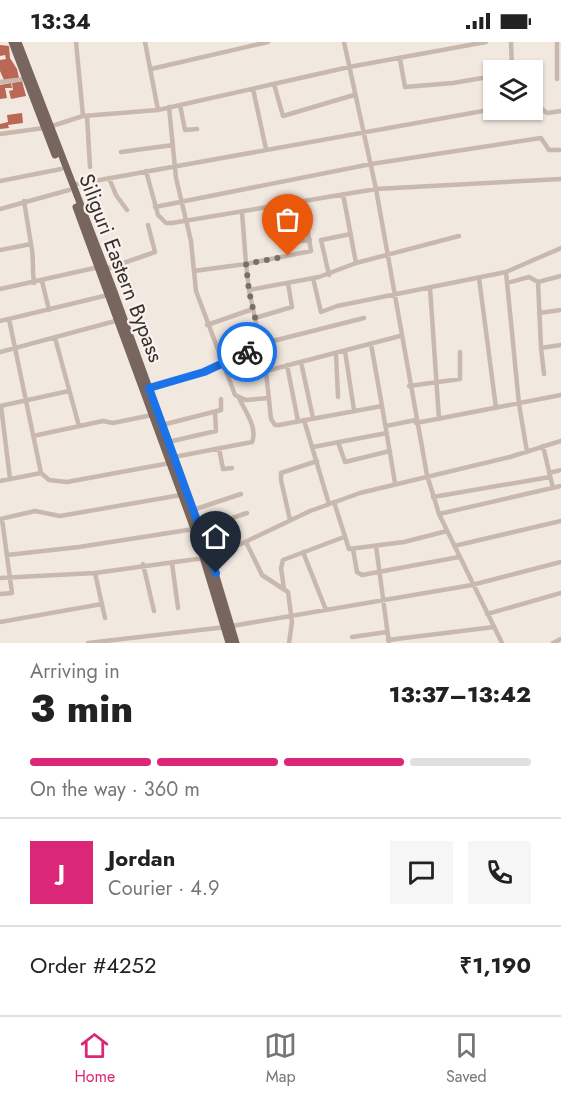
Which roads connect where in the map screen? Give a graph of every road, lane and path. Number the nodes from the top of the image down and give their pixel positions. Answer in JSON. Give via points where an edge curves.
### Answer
{"nodes":[{"id":1,"x":12,"y":42,"type":"edge"},
{"id":2,"x":18,"y":42,"type":"edge"},
{"id":3,"x":76,"y":42,"type":"edge"},
{"id":4,"x":145,"y":42,"type":"edge"},
{"id":5,"x":268,"y":42,"type":"edge"},
{"id":6,"x":344,"y":42,"type":"edge"},
{"id":7,"x":486,"y":42,"type":"edge"},
{"id":8,"x":512,"y":42,"type":"edge"},
{"id":9,"x":557,"y":42,"type":"edge"},
{"id":10,"x":400,"y":59,"type":"junction"},
{"id":11,"x":514,"y":60,"type":"edge"},
{"id":12,"x":349,"y":67,"type":"junction"},
{"id":13,"x":151,"y":69,"type":"junction"},
{"id":14,"x":25,"y":78,"type":"junction"},
{"id":15,"x":483,"y":78,"type":"edge"},
{"id":16,"x":557,"y":79,"type":"dead end"},
{"id":17,"x":0,"y":82,"type":"edge"},
{"id":18,"x":274,"y":84,"type":"junction"},
{"id":19,"x":253,"y":89,"type":"junction"},
{"id":20,"x":354,"y":95,"type":"junction"},
{"id":21,"x":180,"y":105,"type":"junction"},
{"id":22,"x":169,"y":107,"type":"junction"},
{"id":23,"x":158,"y":110,"type":"junction"},
{"id":24,"x":543,"y":110,"type":"edge"},
{"id":25,"x":483,"y":111,"type":"edge"},
{"id":26,"x":561,"y":111,"type":"edge"},
{"id":27,"x":85,"y":116,"type":"junction"},
{"id":28,"x":46,"y":127,"type":"junction"},
{"id":29,"x":197,"y":129,"type":"dead end"},
{"id":30,"x":364,"y":132,"type":"junction"},
{"id":31,"x":0,"y":134,"type":"edge"},
{"id":32,"x":173,"y":145,"type":"junction"},
{"id":33,"x":266,"y":149,"type":"junction"},
{"id":34,"x":561,"y":150,"type":"edge"},
{"id":35,"x":121,"y":152,"type":"dead end"},
{"id":36,"x":371,"y":164,"type":"junction"},
{"id":37,"x":175,"y":166,"type":"junction"},
{"id":38,"x":90,"y":167,"type":"dead end"},
{"id":39,"x":61,"y":169,"type":"junction"},
{"id":40,"x":146,"y":171,"type":"junction"},
{"id":41,"x":109,"y":178,"type":"junction"},
{"id":42,"x":561,"y":179,"type":"edge"},
{"id":43,"x":0,"y":180,"type":"edge"},
{"id":44,"x":70,"y":187,"type":"junction"},
{"id":45,"x":376,"y":189,"type":"junction"},
{"id":46,"x":343,"y":194,"type":"junction"},
{"id":47,"x":24,"y":201,"type":"junction"},
{"id":48,"x":303,"y":201,"type":"junction"},
{"id":49,"x":181,"y":202,"type":"junction"},
{"id":50,"x":277,"y":206,"type":"junction"},
{"id":51,"x":155,"y":207,"type":"junction"},
{"id":52,"x":0,"y":209,"type":"edge"},
{"id":53,"x":127,"y":210,"type":"dead end"},
{"id":54,"x":242,"y":212,"type":"junction"},
{"id":55,"x":186,"y":220,"type":"junction"},
{"id":56,"x":148,"y":225,"type":"dead end"},
{"id":57,"x":351,"y":234,"type":"junction"},
{"id":58,"x":459,"y":236,"type":"dead end"},
{"id":59,"x":310,"y":240,"type":"junction"},
{"id":60,"x":31,"y":244,"type":"junction"},
{"id":61,"x":561,"y":248,"type":"edge"},
{"id":62,"x":0,"y":250,"type":"edge"},
{"id":63,"x":386,"y":256,"type":"junction"},
{"id":64,"x":356,"y":263,"type":"junction"},
{"id":65,"x":246,"y":264,"type":"junction"},
{"id":66,"x":102,"y":268,"type":"junction"},
{"id":67,"x":194,"y":271,"type":"junction"},
{"id":68,"x":506,"y":272,"type":"junction"},
{"id":69,"x":329,"y":275,"type":"junction"},
{"id":70,"x":561,"y":276,"type":"edge"},
{"id":71,"x":313,"y":278,"type":"junction"},
{"id":72,"x":479,"y":278,"type":"junction"},
{"id":73,"x":42,"y":281,"type":"junction"},
{"id":74,"x":538,"y":282,"type":"junction"},
{"id":75,"x":34,"y":283,"type":"junction"},
{"id":76,"x":288,"y":283,"type":"junction"},
{"id":77,"x":507,"y":283,"type":"junction"},
{"id":78,"x":430,"y":288,"type":"junction"},
{"id":79,"x":0,"y":289,"type":"edge"},
{"id":80,"x":249,"y":291,"type":"junction"},
{"id":81,"x":110,"y":294,"type":"junction"},
{"id":82,"x":394,"y":294,"type":"junction"},
{"id":83,"x":253,"y":309,"type":"junction"},
{"id":84,"x":49,"y":310,"type":"junction"},
{"id":85,"x":561,"y":310,"type":"edge"},
{"id":86,"x":539,"y":313,"type":"junction"},
{"id":87,"x":255,"y":318,"type":"junction"},
{"id":88,"x":364,"y":318,"type":"dead end"},
{"id":89,"x":9,"y":319,"type":"junction"},
{"id":90,"x":119,"y":320,"type":"junction"},
{"id":91,"x":0,"y":321,"type":"edge"},
{"id":92,"x":207,"y":325,"type":"junction"},
{"id":93,"x":400,"y":336,"type":"junction"},
{"id":94,"x":55,"y":338,"type":"junction"},
{"id":95,"x":261,"y":344,"type":"junction"},
{"id":96,"x":371,"y":344,"type":"junction"},
{"id":97,"x":561,"y":345,"type":"edge"},
{"id":98,"x":541,"y":348,"type":"junction"},
{"id":99,"x":15,"y":349,"type":"junction"},
{"id":100,"x":345,"y":351,"type":"junction"},
{"id":101,"x":0,"y":352,"type":"edge"},
{"id":102,"x":460,"y":352,"type":"dead end"},
{"id":103,"x":336,"y":354,"type":"junction"},
{"id":104,"x":301,"y":362,"type":"junction"},
{"id":105,"x":222,"y":364,"type":"junction"},
{"id":106,"x":287,"y":365,"type":"junction"},
{"id":107,"x":266,"y":371,"type":"junction"},
{"id":108,"x":544,"y":374,"type":"dead end"},
{"id":109,"x":436,"y":382,"type":"junction"},
{"id":110,"x":409,"y":386,"type":"junction"},
{"id":111,"x":149,"y":388,"type":"junction"},
{"id":112,"x":69,"y":391,"type":"junction"},
{"id":113,"x":561,"y":395,"type":"edge"},
{"id":114,"x":338,"y":397,"type":"dead end"},
{"id":115,"x":239,"y":398,"type":"junction"},
{"id":116,"x":269,"y":398,"type":"junction"},
{"id":117,"x":221,"y":399,"type":"dead end"},
{"id":118,"x":26,"y":401,"type":"junction"},
{"id":119,"x":519,"y":404,"type":"junction"},
{"id":120,"x":0,"y":406,"type":"edge"},
{"id":121,"x":382,"y":406,"type":"junction"},
{"id":122,"x":496,"y":408,"type":"junction"},
{"id":123,"x":354,"y":410,"type":"junction"},
{"id":124,"x":215,"y":412,"type":"junction"},
{"id":125,"x":153,"y":415,"type":"junction"},
{"id":126,"x":313,"y":418,"type":"junction"},
{"id":127,"x":439,"y":419,"type":"junction"},
{"id":128,"x":304,"y":420,"type":"junction"},
{"id":129,"x":298,"y":421,"type":"junction"},
{"id":130,"x":416,"y":422,"type":"junction"},
{"id":131,"x":162,"y":425,"type":"junction"},
{"id":132,"x":79,"y":426,"type":"junction"},
{"id":133,"x":386,"y":426,"type":"junction"},
{"id":134,"x":387,"y":433,"type":"junction"},
{"id":135,"x":33,"y":436,"type":"junction"},
{"id":136,"x":561,"y":441,"type":"edge"},
{"id":137,"x":168,"y":442,"type":"junction"},
{"id":138,"x":338,"y":442,"type":"junction"},
{"id":139,"x":543,"y":446,"type":"junction"},
{"id":140,"x":219,"y":447,"type":"junction"},
{"id":141,"x":312,"y":447,"type":"junction"},
{"id":142,"x":390,"y":451,"type":"junction"},
{"id":143,"x":527,"y":452,"type":"junction"},
{"id":144,"x":172,"y":460,"type":"junction"},
{"id":145,"x":317,"y":461,"type":"junction"},
{"id":146,"x":232,"y":468,"type":"dead end"},
{"id":147,"x":561,"y":471,"type":"edge"},
{"id":148,"x":41,"y":474,"type":"junction"},
{"id":149,"x":427,"y":475,"type":"junction"},
{"id":150,"x":550,"y":475,"type":"junction"},
{"id":151,"x":10,"y":479,"type":"junction"},
{"id":152,"x":0,"y":481,"type":"edge"},
{"id":153,"x":395,"y":483,"type":"junction"},
{"id":154,"x":561,"y":486,"type":"edge"},
{"id":155,"x":553,"y":488,"type":"junction"},
{"id":156,"x":241,"y":494,"type":"dead end"},
{"id":157,"x":181,"y":495,"type":"junction"},
{"id":158,"x":433,"y":497,"type":"junction"},
{"id":159,"x":332,"y":503,"type":"junction"},
{"id":160,"x":193,"y":510,"type":"junction"},
{"id":161,"x":247,"y":513,"type":"dead end"},
{"id":162,"x":439,"y":514,"type":"junction"},
{"id":163,"x":1,"y":519,"type":"edge"},
{"id":164,"x":290,"y":520,"type":"junction"},
{"id":165,"x":561,"y":521,"type":"edge"},
{"id":166,"x":197,"y":529,"type":"junction"},
{"id":167,"x":447,"y":531,"type":"junction"},
{"id":168,"x":344,"y":537,"type":"junction"},
{"id":169,"x":246,"y":542,"type":"junction"},
{"id":170,"x":376,"y":546,"type":"junction"},
{"id":171,"x":454,"y":546,"type":"junction"},
{"id":172,"x":353,"y":549,"type":"junction"},
{"id":173,"x":303,"y":552,"type":"junction"},
{"id":174,"x":7,"y":555,"type":"junction"},
{"id":175,"x":207,"y":557,"type":"junction"},
{"id":176,"x":459,"y":558,"type":"junction"},
{"id":177,"x":172,"y":562,"type":"junction"},
{"id":178,"x":561,"y":562,"type":"edge"},
{"id":179,"x":143,"y":564,"type":"junction"},
{"id":180,"x":380,"y":572,"type":"junction"},
{"id":181,"x":95,"y":573,"type":"junction"},
{"id":182,"x":0,"y":578,"type":"edge"},
{"id":183,"x":11,"y":578,"type":"junction"},
{"id":184,"x":472,"y":585,"type":"junction"},
{"id":185,"x":284,"y":589,"type":"junction"},
{"id":186,"x":561,"y":593,"type":"edge"},
{"id":187,"x":0,"y":594,"type":"edge"},
{"id":188,"x":384,"y":601,"type":"junction"},
{"id":189,"x":102,"y":604,"type":"junction"},
{"id":190,"x":178,"y":608,"type":"dead end"},
{"id":191,"x":326,"y":610,"type":"junction"},
{"id":192,"x":154,"y":611,"type":"dead end"},
{"id":193,"x":487,"y":614,"type":"junction"},
{"id":194,"x":291,"y":616,"type":"junction"},
{"id":195,"x":105,"y":618,"type":"dead end"},
{"id":196,"x":0,"y":622,"type":"edge"},
{"id":197,"x":229,"y":626,"type":"junction"},
{"id":198,"x":494,"y":627,"type":"junction"},
{"id":199,"x":387,"y":632,"type":"junction"},
{"id":200,"x":352,"y":637,"type":"dead end"},
{"id":201,"x":561,"y":639,"type":"edge"},
{"id":202,"x":389,"y":641,"type":"edge"},
{"id":203,"x":88,"y":643,"type":"edge"},
{"id":204,"x":229,"y":643,"type":"edge"},
{"id":205,"x":236,"y":643,"type":"edge"},
{"id":206,"x":289,"y":643,"type":"edge"},
{"id":207,"x":502,"y":643,"type":"edge"},
{"id":208,"x":553,"y":643,"type":"edge"}],
"edges":[{"from":1,"to":14,"type":"main road","name":"Siliguri Eastern Bypass"},
{"from":2,"to":28,"type":"main road","name":"Siliguri Eastern Bypass"},
{"from":3,"to":27,"type":"street"},
{"from":4,"to":13,"type":"street"},
{"from":5,"to":13,"type":"street"},
{"from":6,"to":12,"type":"street"},
{"from":7,"to":10,"type":"street"},
{"from":8,"to":11,"type":"street"},
{"from":9,"to":16,"type":"street"},
{"from":10,"to":12,"type":"street"},
{"from":10,"to":15,"type":"street","via":[[405,87]]},
{"from":12,"to":18,"type":"street"},
{"from":12,"to":20,"type":"street"},
{"from":13,"to":23,"type":"street"},
{"from":14,"to":17,"type":"street"},
{"from":14,"to":28,"type":"main road","name":"Siliguri Eastern Bypass"},
{"from":18,"to":19,"type":"street"},
{"from":18,"to":20,"type":"street","via":[[283,116]]},
{"from":19,"to":21,"type":"street"},
{"from":19,"to":33,"type":"street"},
{"from":20,"to":30,"type":"street"},
{"from":21,"to":22,"type":"street"},
{"from":21,"to":29,"type":"street","via":[[185,130]]},
{"from":22,"to":23,"type":"street"},
{"from":22,"to":32,"type":"street"},
{"from":23,"to":27,"type":"street"},
{"from":24,"to":26,"type":"street","via":[[547,113]]},
{"from":25,"to":30,"type":"street"},
{"from":27,"to":28,"type":"street"},
{"from":27,"to":38,"type":"street"},
{"from":28,"to":31,"type":"street"},
{"from":28,"to":39,"type":"main road","name":"Siliguri Eastern Bypass"},
{"from":28,"to":44,"type":"main road","name":"Siliguri Eastern Bypass"},
{"from":30,"to":33,"type":"street"},
{"from":30,"to":36,"type":"street"},
{"from":32,"to":35,"type":"street"},
{"from":32,"to":37,"type":"street"},
{"from":33,"to":37,"type":"street"},
{"from":34,"to":36,"type":"street","via":[[549,150],[544,140],[537,138]]},
{"from":36,"to":45,"type":"street"},
{"from":36,"to":49,"type":"street"},
{"from":37,"to":40,"type":"street"},
{"from":37,"to":49,"type":"street"},
{"from":39,"to":43,"type":"street"},
{"from":39,"to":44,"type":"main road","name":"Siliguri Eastern Bypass"},
{"from":40,"to":41,"type":"street"},
{"from":40,"to":51,"type":"street"},
{"from":41,"to":44,"type":"street"},
{"from":41,"to":53,"type":"street"},
{"from":42,"to":45,"type":"street"},
{"from":44,"to":47,"type":"street"},
{"from":44,"to":66,"type":"main road","name":"Siliguri Eastern Bypass"},
{"from":45,"to":46,"type":"street"},
{"from":45,"to":63,"type":"street"},
{"from":46,"to":48,"type":"street"},
{"from":46,"to":57,"type":"street"},
{"from":47,"to":52,"type":"street"},
{"from":47,"to":60,"type":"street"},
{"from":48,"to":50,"type":"street"},
{"from":48,"to":59,"type":"street"},
{"from":49,"to":51,"type":"street"},
{"from":49,"to":55,"type":"street"},
{"from":50,"to":54,"type":"street"},
{"from":50,"to":59,"type":"street","via":[[283,243]]},
{"from":51,"to":55,"type":"street","via":[[166,223]]},
{"from":54,"to":55,"type":"street"},
{"from":54,"to":65,"type":"street"},
{"from":55,"to":67,"type":"street"},
{"from":56,"to":66,"type":"street","via":[[155,252]]},
{"from":57,"to":64,"type":"street"},
{"from":57,"to":69,"type":"street","via":[[321,240]]},
{"from":58,"to":63,"type":"street"},
{"from":59,"to":65,"type":"street","via":[[308,253]]},
{"from":60,"to":62,"type":"street"},
{"from":60,"to":75,"type":"street"},
{"from":61,"to":68,"type":"street"},
{"from":63,"to":64,"type":"street"},
{"from":63,"to":82,"type":"street"},
{"from":64,"to":69,"type":"street"},
{"from":65,"to":67,"type":"street"},
{"from":65,"to":80,"type":"street"},
{"from":66,"to":73,"type":"street"},
{"from":66,"to":81,"type":"main road","name":"Siliguri Eastern Bypass"},
{"from":66,"to":111,"type":"main road","name":"Siliguri Eastern Bypass"},
{"from":67,"to":92,"type":"street"},
{"from":68,"to":72,"type":"street"},
{"from":68,"to":77,"type":"street"},
{"from":69,"to":71,"type":"street"},
{"from":70,"to":74,"type":"street"},
{"from":71,"to":76,"type":"street"},
{"from":71,"to":82,"type":"street","via":[[321,312]]},
{"from":72,"to":78,"type":"street"},
{"from":72,"to":122,"type":"street"},
{"from":73,"to":75,"type":"street"},
{"from":73,"to":84,"type":"street"},
{"from":74,"to":77,"type":"street","via":[[529,277]]},
{"from":74,"to":86,"type":"street"},
{"from":75,"to":79,"type":"street"},
{"from":76,"to":80,"type":"street"},
{"from":76,"to":87,"type":"street","via":[[292,306]]},
{"from":77,"to":119,"type":"street"},
{"from":78,"to":82,"type":"street"},
{"from":78,"to":109,"type":"street"},
{"from":80,"to":83,"type":"street"},
{"from":81,"to":84,"type":"street"},
{"from":81,"to":90,"type":"main road","name":"Siliguri Eastern Bypass"},
{"from":82,"to":93,"type":"street"},
{"from":83,"to":87,"type":"street"},
{"from":83,"to":92,"type":"street"},
{"from":84,"to":89,"type":"street"},
{"from":85,"to":86,"type":"street"},
{"from":86,"to":98,"type":"street"},
{"from":87,"to":95,"type":"street"},
{"from":88,"to":95,"type":"street"},
{"from":89,"to":91,"type":"street"},
{"from":89,"to":99,"type":"street"},
{"from":90,"to":94,"type":"street"},
{"from":90,"to":125,"type":"main road","name":"Siliguri Eastern Bypass"},
{"from":92,"to":105,"type":"street"},
{"from":93,"to":96,"type":"street"},
{"from":93,"to":110,"type":"street"},
{"from":94,"to":99,"type":"street"},
{"from":94,"to":112,"type":"street"},
{"from":95,"to":105,"type":"street"},
{"from":95,"to":107,"type":"street"},
{"from":96,"to":100,"type":"street"},
{"from":96,"to":121,"type":"street"},
{"from":97,"to":98,"type":"street"},
{"from":98,"to":108,"type":"street"},
{"from":99,"to":101,"type":"street"},
{"from":99,"to":118,"type":"street"},
{"from":100,"to":103,"type":"street"},
{"from":100,"to":123,"type":"street"},
{"from":102,"to":109,"type":"street","via":[[460,380]]},
{"from":103,"to":104,"type":"street"},
{"from":103,"to":114,"type":"street"},
{"from":104,"to":106,"type":"street"},
{"from":104,"to":126,"type":"street"},
{"from":105,"to":111,"type":"street"},
{"from":105,"to":115,"type":"street","via":[[232,391]]},
{"from":106,"to":107,"type":"street"},
{"from":106,"to":129,"type":"street"},
{"from":107,"to":116,"type":"street"},
{"from":109,"to":110,"type":"street"},
{"from":109,"to":127,"type":"street"},
{"from":110,"to":130,"type":"street"},
{"from":111,"to":131,"type":"main road","name":"Siliguri Eastern Bypass"},
{"from":112,"to":118,"type":"street"},
{"from":112,"to":132,"type":"street"},
{"from":113,"to":119,"type":"street"},
{"from":115,"to":116,"type":"street"},
{"from":115,"to":140,"type":"street","via":[[254,438],[248,444]]},
{"from":116,"to":129,"type":"street","via":[[272,423]]},
{"from":117,"to":124,"type":"street","via":[[221,410]]},
{"from":118,"to":120,"type":"street"},
{"from":118,"to":135,"type":"street"},
{"from":119,"to":122,"type":"street"},
{"from":119,"to":143,"type":"street"},
{"from":120,"to":151,"type":"street"},
{"from":121,"to":123,"type":"street"},
{"from":121,"to":133,"type":"street"},
{"from":122,"to":127,"type":"street"},
{"from":123,"to":126,"type":"street"},
{"from":124,"to":131,"type":"street"},
{"from":124,"to":137,"type":"street","via":[[216,431]]},
{"from":125,"to":132,"type":"street"},
{"from":125,"to":144,"type":"main road","name":"Siliguri Eastern Bypass"},
{"from":126,"to":128,"type":"street"},
{"from":127,"to":130,"type":"street"},
{"from":128,"to":129,"type":"street"},
{"from":128,"to":141,"type":"street"},
{"from":130,"to":133,"type":"street"},
{"from":130,"to":149,"type":"street"},
{"from":131,"to":137,"type":"main road","name":"Siliguri Eastern Bypass"},
{"from":132,"to":135,"type":"street"},
{"from":133,"to":134,"type":"street"},
{"from":134,"to":138,"type":"street"},
{"from":134,"to":142,"type":"street"},
{"from":135,"to":148,"type":"street"},
{"from":136,"to":139,"type":"street"},
{"from":137,"to":144,"type":"main road","name":"Siliguri Eastern Bypass"},
{"from":138,"to":141,"type":"street"},
{"from":138,"to":142,"type":"street","via":[[345,462]]},
{"from":139,"to":143,"type":"street"},
{"from":139,"to":150,"type":"street"},
{"from":140,"to":144,"type":"street"},
{"from":140,"to":146,"type":"street","via":[[224,469]]},
{"from":141,"to":145,"type":"street"},
{"from":142,"to":153,"type":"street"},
{"from":143,"to":149,"type":"street"},
{"from":144,"to":148,"type":"street","via":[[67,482],[49,480]]},
{"from":144,"to":157,"type":"main road","name":"Siliguri Eastern Bypass"},
{"from":144,"to":160,"type":"main road","name":"Siliguri Eastern Bypass"},
{"from":145,"to":159,"type":"street"},
{"from":145,"to":164,"type":"street","via":[[281,473]]},
{"from":147,"to":150,"type":"street"},
{"from":148,"to":151,"type":"street"},
{"from":149,"to":153,"type":"street"},
{"from":149,"to":158,"type":"street"},
{"from":150,"to":155,"type":"street"},
{"from":150,"to":158,"type":"street"},
{"from":151,"to":152,"type":"street"},
{"from":153,"to":159,"type":"street"},
{"from":154,"to":155,"type":"street"},
{"from":155,"to":162,"type":"street"},
{"from":156,"to":160,"type":"street"},
{"from":157,"to":163,"type":"street","via":[[60,516],[35,511]]},
{"from":157,"to":166,"type":"main road","name":"Siliguri Eastern Bypass"},
{"from":158,"to":162,"type":"street"},
{"from":159,"to":164,"type":"street"},
{"from":159,"to":168,"type":"street"},
{"from":160,"to":166,"type":"main road","name":"Siliguri Eastern Bypass"},
{"from":161,"to":166,"type":"street"},
{"from":162,"to":167,"type":"street"},
{"from":163,"to":174,"type":"street"},
{"from":164,"to":169,"type":"street"},
{"from":165,"to":171,"type":"street"},
{"from":166,"to":174,"type":"street"},
{"from":166,"to":175,"type":"main road","name":"Siliguri Eastern Bypass"},
{"from":167,"to":170,"type":"street"},
{"from":167,"to":171,"type":"street"},
{"from":168,"to":172,"type":"street","via":[[348,548]]},
{"from":168,"to":173,"type":"street"},
{"from":169,"to":175,"type":"street"},
{"from":169,"to":185,"type":"street","via":[[262,575]]},
{"from":170,"to":172,"type":"street"},
{"from":170,"to":180,"type":"street"},
{"from":171,"to":176,"type":"street"},
{"from":172,"to":180,"type":"street","via":[[359,574]]},
{"from":173,"to":185,"type":"street","via":[[283,560]]},
{"from":173,"to":191,"type":"street"},
{"from":174,"to":183,"type":"street"},
{"from":175,"to":177,"type":"street"},
{"from":175,"to":197,"type":"main road","name":"Siliguri Eastern Bypass"},
{"from":176,"to":180,"type":"street"},
{"from":176,"to":184,"type":"street"},
{"from":177,"to":179,"type":"street"},
{"from":177,"to":190,"type":"street"},
{"from":178,"to":184,"type":"street"},
{"from":179,"to":181,"type":"street"},
{"from":179,"to":192,"type":"street"},
{"from":180,"to":188,"type":"street"},
{"from":181,"to":183,"type":"street"},
{"from":181,"to":189,"type":"street"},
{"from":182,"to":183,"type":"street"},
{"from":183,"to":187,"type":"street","via":[[12,593]]},
{"from":184,"to":188,"type":"street"},
{"from":184,"to":193,"type":"street"},
{"from":185,"to":194,"type":"street","via":[[289,595]]},
{"from":186,"to":193,"type":"street"},
{"from":188,"to":191,"type":"street"},
{"from":188,"to":199,"type":"street"},
{"from":189,"to":195,"type":"street"},
{"from":189,"to":196,"type":"street"},
{"from":191,"to":194,"type":"street"},
{"from":193,"to":198,"type":"street"},
{"from":194,"to":197,"type":"street"},
{"from":194,"to":206,"type":"street"},
{"from":197,"to":203,"type":"street"},
{"from":197,"to":204,"type":"main road","name":"Siliguri Eastern Bypass"},
{"from":197,"to":205,"type":"main road","name":"Siliguri Eastern Bypass"},
{"from":198,"to":202,"type":"street"},
{"from":198,"to":207,"type":"street"},
{"from":199,"to":200,"type":"street"},
{"from":199,"to":202,"type":"street"},
{"from":201,"to":208,"type":"street"}]}
